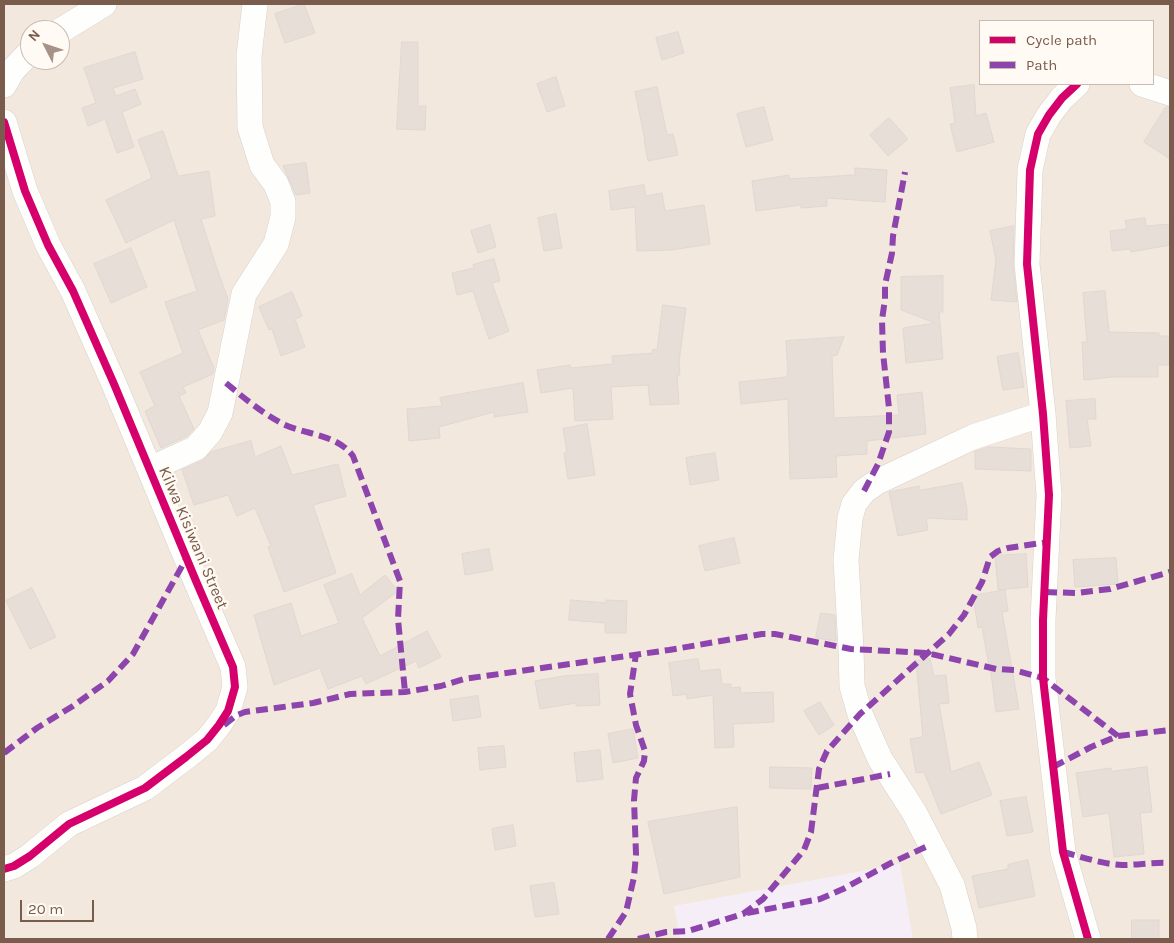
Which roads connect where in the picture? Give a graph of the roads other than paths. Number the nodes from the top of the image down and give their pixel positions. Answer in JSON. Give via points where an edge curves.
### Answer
{"nodes":[{"id":1,"x":104,"y":4,"type":"edge"},
{"id":2,"x":255,"y":4,"type":"edge"},
{"id":3,"x":70,"y":25,"type":"edge"},
{"id":4,"x":20,"y":63,"type":"edge"},
{"id":5,"x":4,"y":85,"type":"edge"},
{"id":6,"x":1076,"y":85,"type":"edge"},
{"id":7,"x":1145,"y":85,"type":"edge"},
{"id":8,"x":1170,"y":93,"type":"edge"},
{"id":9,"x":4,"y":122,"type":"edge"},
{"id":10,"x":1043,"y":414,"type":"junction"},
{"id":11,"x":150,"y":469,"type":"junction"},
{"id":12,"x":4,"y":869,"type":"edge"},
{"id":13,"x":965,"y":939,"type":"edge"},
{"id":14,"x":1088,"y":939,"type":"edge"}],
"edges":[{"from":1,"to":3,"type":"street"},
{"from":2,"to":11,"type":"street","via":[[250,56],[250,127],[262,165],[276,184],[283,202],[283,217],[276,244],[244,294],[220,413],[210,432],[196,448]]},
{"from":4,"to":5,"type":"street"},
{"from":6,"to":10,"type":"street","via":[[1062,98],[1038,134],[1030,170],[1027,264]]},
{"from":7,"to":8,"type":"street"},
{"from":9,"to":11,"type":"street","name":"Kilwa Kisiwani Street","via":[[25,190],[92,331]]},
{"from":10,"to":13,"type":"street","via":[[973,437],[878,482],[854,504],[850,518],[846,560],[852,686],[860,714],[880,759],[914,812],[952,885]]},
{"from":10,"to":14,"type":"street","via":[[1049,495],[1042,678],[1063,852]]},
{"from":11,"to":12,"type":"street","name":"Kilwa Kisiwani Street","via":[[233,667],[234,687],[228,711],[208,740],[164,775],[122,800],[69,824],[30,856]]}]}
